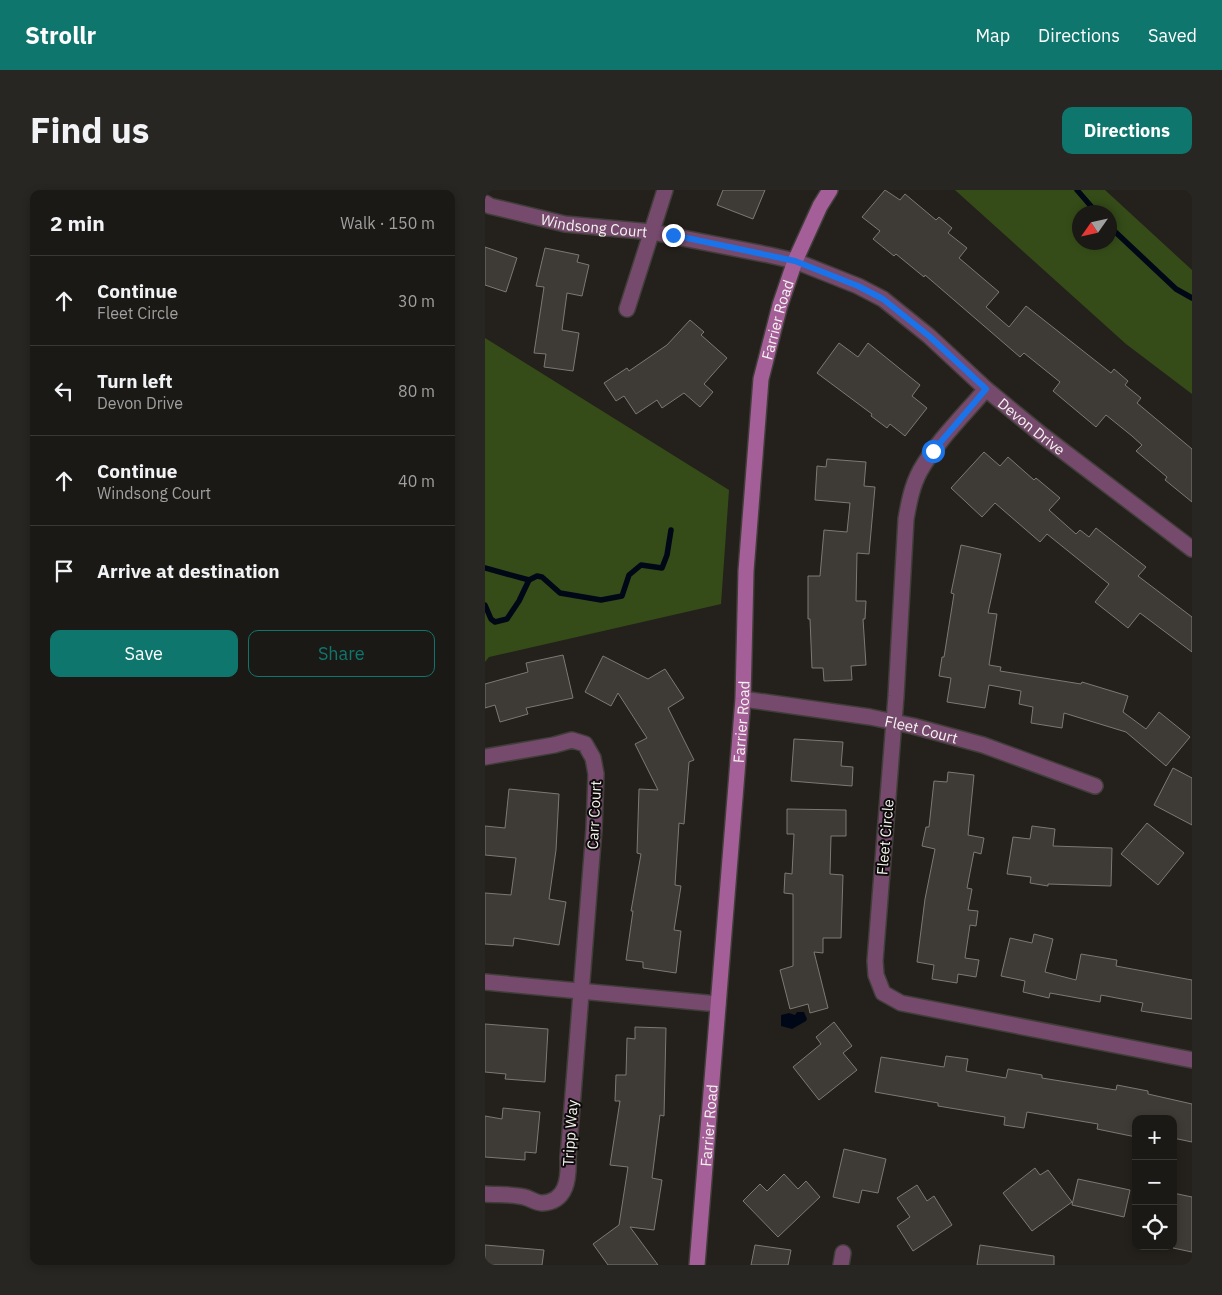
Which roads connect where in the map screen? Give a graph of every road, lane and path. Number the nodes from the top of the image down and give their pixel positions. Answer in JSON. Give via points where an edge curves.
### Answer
{"nodes":[{"id":1,"x":665,"y":190,"type":"edge"},
{"id":2,"x":830,"y":190,"type":"edge"},
{"id":3,"x":485,"y":203,"type":"edge"},
{"id":4,"x":652,"y":232,"type":"junction"},
{"id":5,"x":795,"y":261,"type":"junction"},
{"id":6,"x":627,"y":309,"type":"dead end"},
{"id":7,"x":986,"y":389,"type":"junction"},
{"id":8,"x":1192,"y":549,"type":"edge"},
{"id":9,"x":743,"y":699,"type":"junction"},
{"id":10,"x":894,"y":721,"type":"junction"},
{"id":11,"x":485,"y":758,"type":"edge"},
{"id":12,"x":1095,"y":786,"type":"dead end"},
{"id":13,"x":485,"y":982,"type":"edge"},
{"id":14,"x":581,"y":990,"type":"junction"},
{"id":15,"x":718,"y":1004,"type":"junction"},
{"id":16,"x":1192,"y":1060,"type":"edge"},
{"id":17,"x":485,"y":1194,"type":"edge"},
{"id":18,"x":697,"y":1265,"type":"edge"}],
"edges":[{"from":1,"to":4,"type":"street"},
{"from":2,"to":5,"type":"street","name":"Farrier Road"},
{"from":3,"to":4,"type":"street","name":"Windsong Court","via":[[565,224]]},
{"from":4,"to":5,"type":"street","name":"Windsong Court"},
{"from":4,"to":6,"type":"street"},
{"from":5,"to":7,"type":"street","name":"Devon Drive","via":[[883,299]]},
{"from":5,"to":9,"type":"street","name":"Farrier Road","via":[[780,304],[761,379],[746,571]]},
{"from":7,"to":8,"type":"street","name":"Devon Drive"},
{"from":7,"to":10,"type":"street","name":"Fleet Circle","via":[[933,451],[910,495]]},
{"from":9,"to":10,"type":"street","name":"Fleet Court"},
{"from":9,"to":15,"type":"street","name":"Farrier Road"},
{"from":10,"to":12,"type":"street","name":"Fleet Court","via":[[983,745]]},
{"from":10,"to":16,"type":"street","name":"Fleet Circle","via":[[875,961],[883,993],[917,1008]]},
{"from":11,"to":14,"type":"street","name":"Carr Court","via":[[572,740],[585,744],[593,758],[596,774],[594,829]]},
{"from":13,"to":14,"type":"street"},
{"from":14,"to":15,"type":"street"},
{"from":14,"to":17,"type":"street","name":"Tripp Way","via":[[565,1190],[551,1201],[541,1203],[525,1197]]},
{"from":15,"to":18,"type":"street","name":"Farrier Road"}]}
